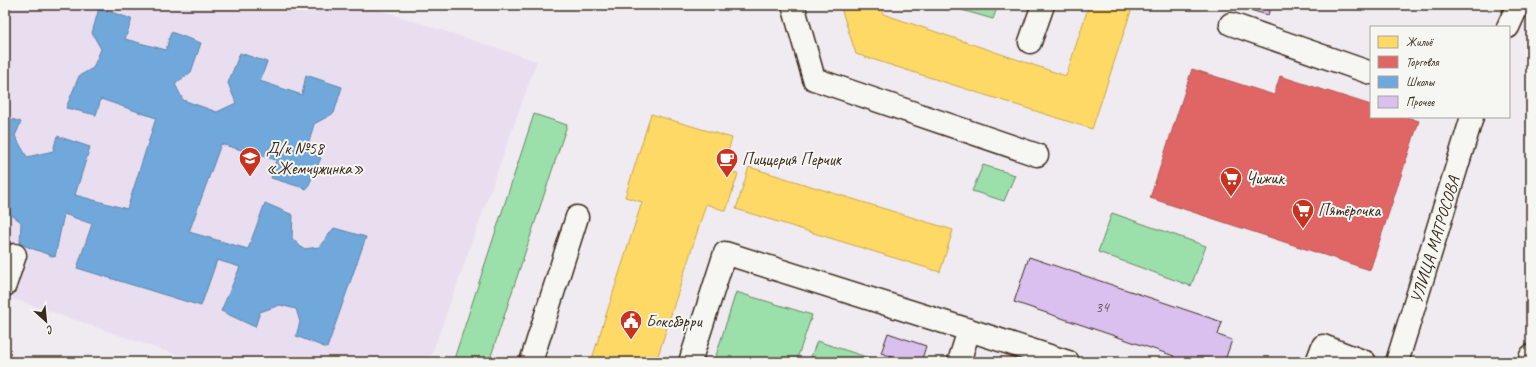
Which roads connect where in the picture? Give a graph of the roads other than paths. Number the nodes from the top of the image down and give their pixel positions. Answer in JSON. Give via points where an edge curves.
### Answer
{"nodes":[{"id":1,"x":793,"y":5,"type":"edge"},
{"id":2,"x":1043,"y":5,"type":"edge"},
{"id":3,"x":1518,"y":5,"type":"edge"},
{"id":4,"x":1231,"y":24,"type":"dead end"},
{"id":5,"x":1508,"y":26,"type":"edge"},
{"id":6,"x":1030,"y":42,"type":"dead end"},
{"id":7,"x":1370,"y":73,"type":"edge"},
{"id":8,"x":1472,"y":118,"type":"edge"},
{"id":9,"x":1037,"y":155,"type":"dead end"},
{"id":10,"x":577,"y":217,"type":"dead end"},
{"id":11,"x":15,"y":255,"type":"dead end"},
{"id":12,"x":5,"y":286,"type":"edge"},
{"id":13,"x":969,"y":330,"type":"junction"},
{"id":14,"x":531,"y":362,"type":"edge"},
{"id":15,"x":690,"y":362,"type":"edge"},
{"id":16,"x":959,"y":362,"type":"edge"},
{"id":17,"x":1068,"y":362,"type":"edge"},
{"id":18,"x":1318,"y":362,"type":"edge"},
{"id":19,"x":1365,"y":362,"type":"edge"},
{"id":20,"x":1397,"y":362,"type":"edge"}],
"edges":[{"from":1,"to":9,"type":"street","via":[[814,79]]},
{"from":2,"to":6,"type":"street"},
{"from":3,"to":5,"type":"street"},
{"from":4,"to":7,"type":"street"},
{"from":8,"to":20,"type":"street","name":"УЛИЦА МАТРОСОВА"},
{"from":10,"to":14,"type":"street"},
{"from":11,"to":12,"type":"street"},
{"from":13,"to":15,"type":"street","via":[[725,253]]},
{"from":13,"to":16,"type":"street"},
{"from":13,"to":17,"type":"street"},
{"from":18,"to":19,"type":"street","via":[[1323,346]]}]}
